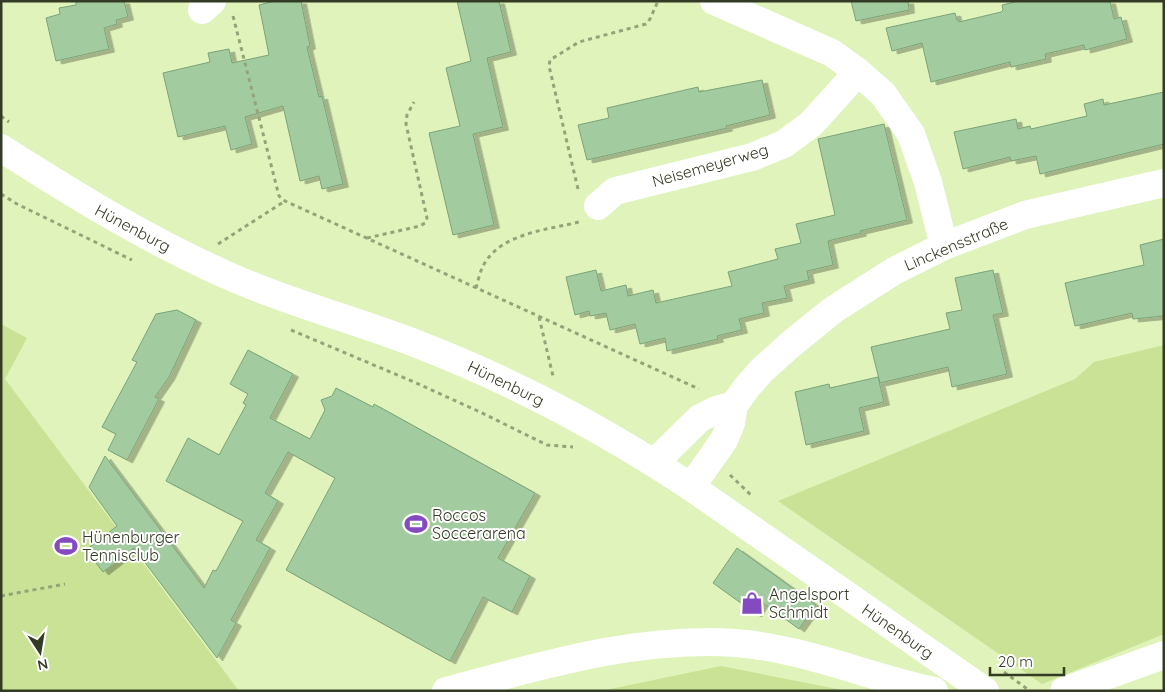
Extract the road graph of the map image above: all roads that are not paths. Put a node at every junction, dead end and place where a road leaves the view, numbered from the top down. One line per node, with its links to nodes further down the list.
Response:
1 (714, 1): 2 (street)
2 (858, 72): 5 (street, Neisemeyerweg); 6 (street)
3 (1, 148): 8 (street, Hünenburg)
4 (1164, 183): 6 (street, Linckensstraße)
5 (598, 206)
6 (944, 246): 7 (street, Linckensstraße)
7 (734, 404): 8 (street); 9 (street, Linckensstraße)
8 (654, 463): 9 (street, Hünenburg)
9 (691, 487): 11 (street, Hünenburg)
10 (1164, 655): 14 (street)
11 (973, 689)
12 (446, 691): 13 (street)
13 (934, 691)
14 (1064, 691)

